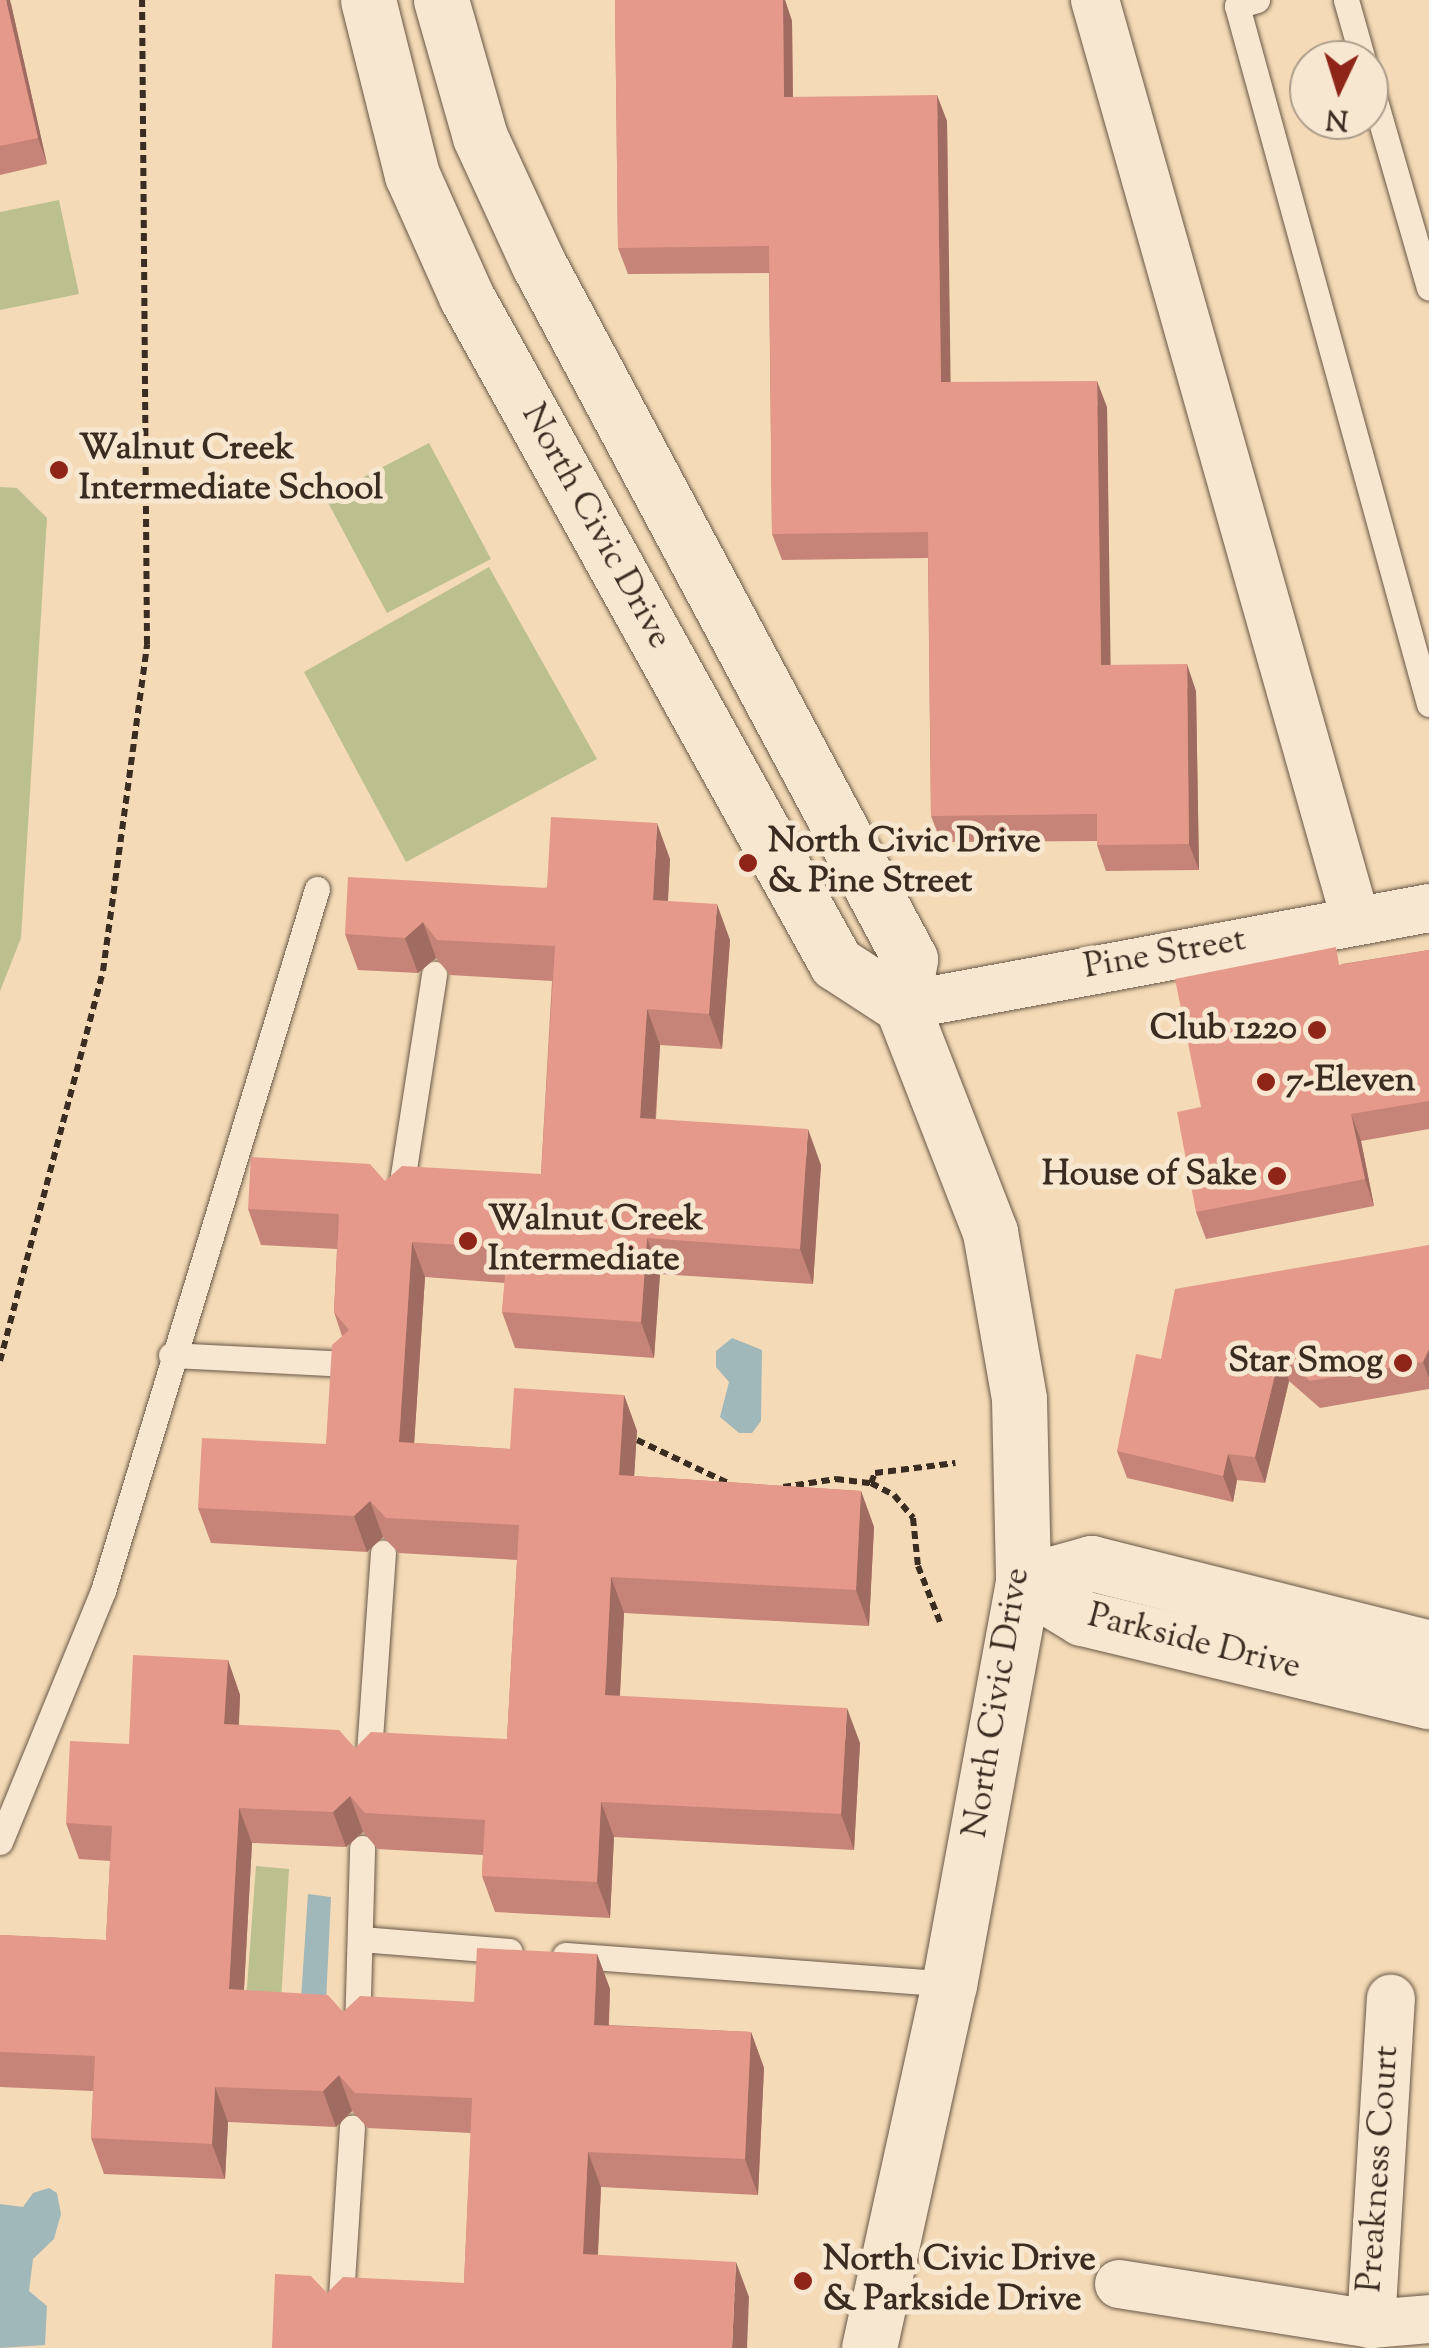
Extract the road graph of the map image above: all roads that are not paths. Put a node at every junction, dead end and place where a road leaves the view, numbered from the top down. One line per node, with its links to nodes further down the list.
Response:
1 (368, 0): 14 (main road, North Civic Drive)
2 (441, 0): 14 (main road, North Civic Drive)
3 (1095, 0): 12 (street)
4 (1257, 0): 9 (lane)
5 (1346, 0): 6 (lane)
6 (1358, 40)
7 (1386, 140): 8 (lane)
8 (1429, 288)
9 (1429, 704)
10 (317, 889): 16 (lane)
11 (1429, 908): 12 (street, Pine Street)
12 (1356, 921): 14 (street, Pine Street)
13 (434, 974): 15 (lane)
14 (902, 1006): 19 (main road, North Civic Drive)
15 (399, 1201)
16 (171, 1355): 17 (lane); 23 (lane)
17 (346, 1364)
18 (383, 1552): 22 (lane)
19 (1022, 1582): 20 (main road, Parkside Drive); 21 (main road, Parkside Drive); 26 (main road, North Civic Drive)
20 (1429, 1648)
21 (1429, 1701)
22 (368, 1767)
23 (0, 1842)
24 (362, 1848): 25 (lane)
25 (362, 1939): 26 (lane); 28 (lane)
26 (949, 1984): 34 (main road, North Civic Drive)
27 (1391, 2000): 33 (street, Preakness Court)
28 (357, 2031)
29 (352, 2128): 31 (lane)
30 (1119, 2284): 33 (street, Preakness Court)
31 (340, 2312)
32 (1429, 2320): 33 (street)
33 (1370, 2324)
34 (869, 2348)

